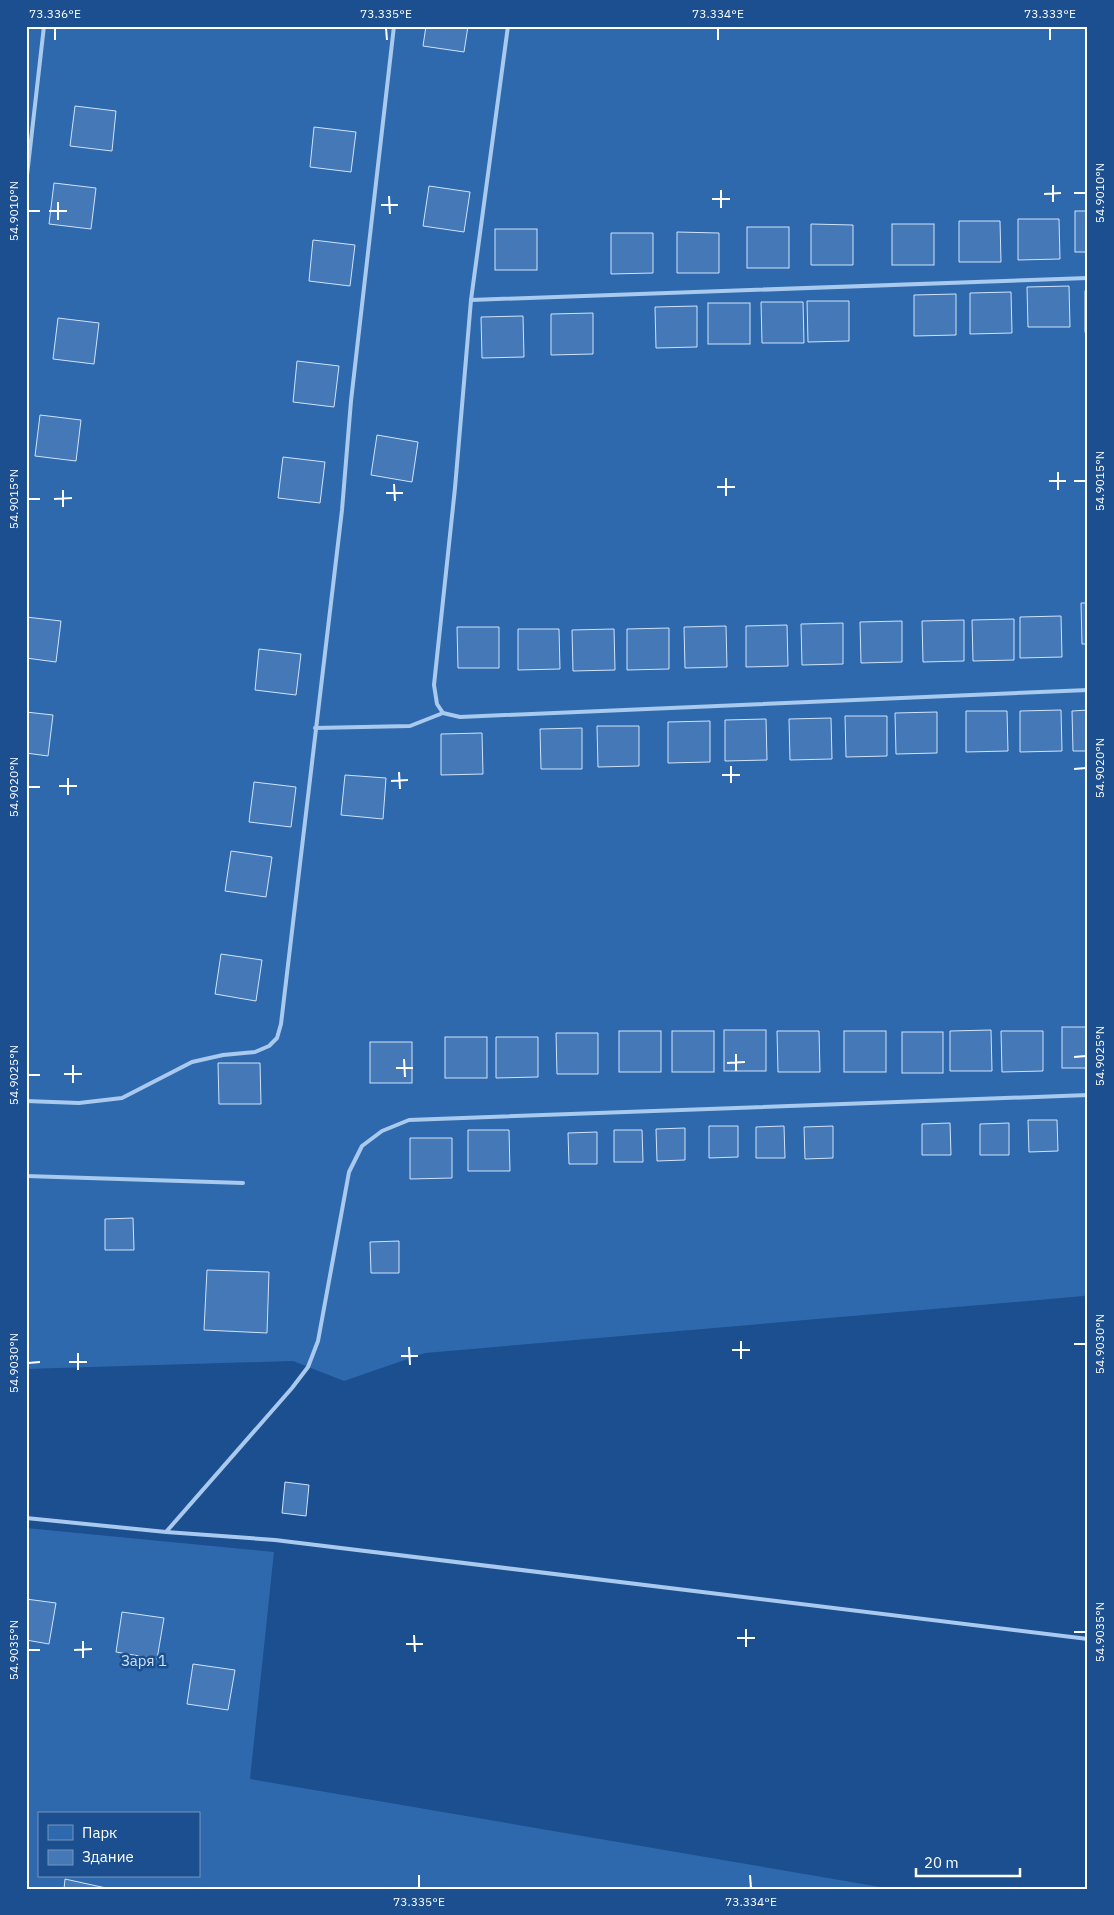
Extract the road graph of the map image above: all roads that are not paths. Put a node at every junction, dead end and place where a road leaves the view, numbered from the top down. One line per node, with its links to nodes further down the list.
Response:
1 (44, 26): 4 (lane)
2 (394, 26): 9 (lane)
3 (508, 26): 6 (lane)
4 (26, 184)
5 (1088, 278): 6 (lane)
6 (471, 300): 8 (lane)
7 (1088, 690): 8 (lane)
8 (443, 713): 9 (lane)
9 (315, 728): 11 (lane)
10 (1088, 1095): 15 (lane)
11 (26, 1101)
12 (26, 1176): 13 (lane)
13 (243, 1183)
14 (26, 1518): 15 (lane)
15 (166, 1532): 16 (lane)
16 (1088, 1639)

